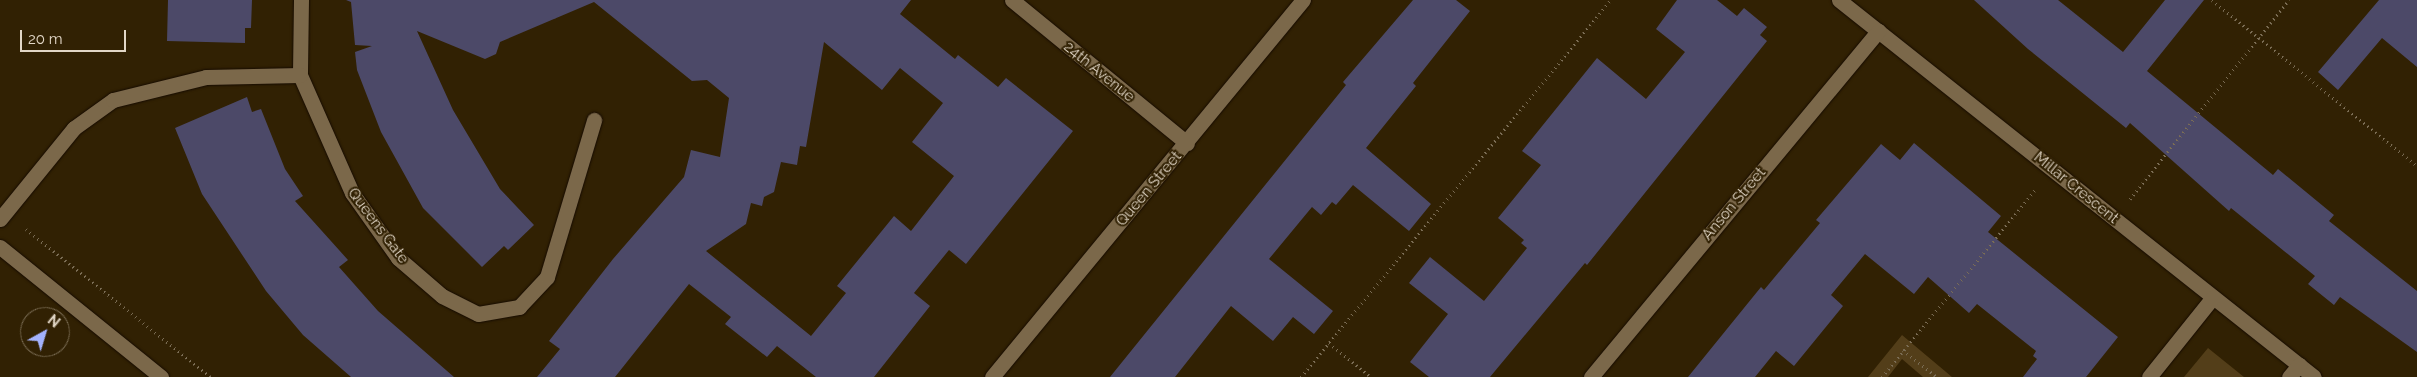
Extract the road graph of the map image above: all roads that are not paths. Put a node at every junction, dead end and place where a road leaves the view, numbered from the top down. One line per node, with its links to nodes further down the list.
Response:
1 (300, 0): 6 (street, Queens Gate)
2 (1012, 0): 8 (street, 24th Avenue)
3 (1303, 0): 8 (street, Queen Street)
4 (1839, 0): 5 (street, Millar Crescent)
5 (1878, 31): 11 (street, Millar Crescent); 15 (street, Anson Street)
6 (300, 75): 7 (street, Queens Gate); 9 (street)
7 (594, 120)
8 (1187, 143): 13 (street, Queen Street)
9 (3, 216)
10 (0, 247): 14 (street)
11 (2213, 297): 12 (street, Millar Crescent); 16 (street)
12 (2299, 365): 17 (street); 18 (street, Millar Crescent)
13 (994, 376)
14 (161, 377)
15 (1590, 377)
16 (2149, 377)
17 (2289, 377)
18 (2314, 377)

